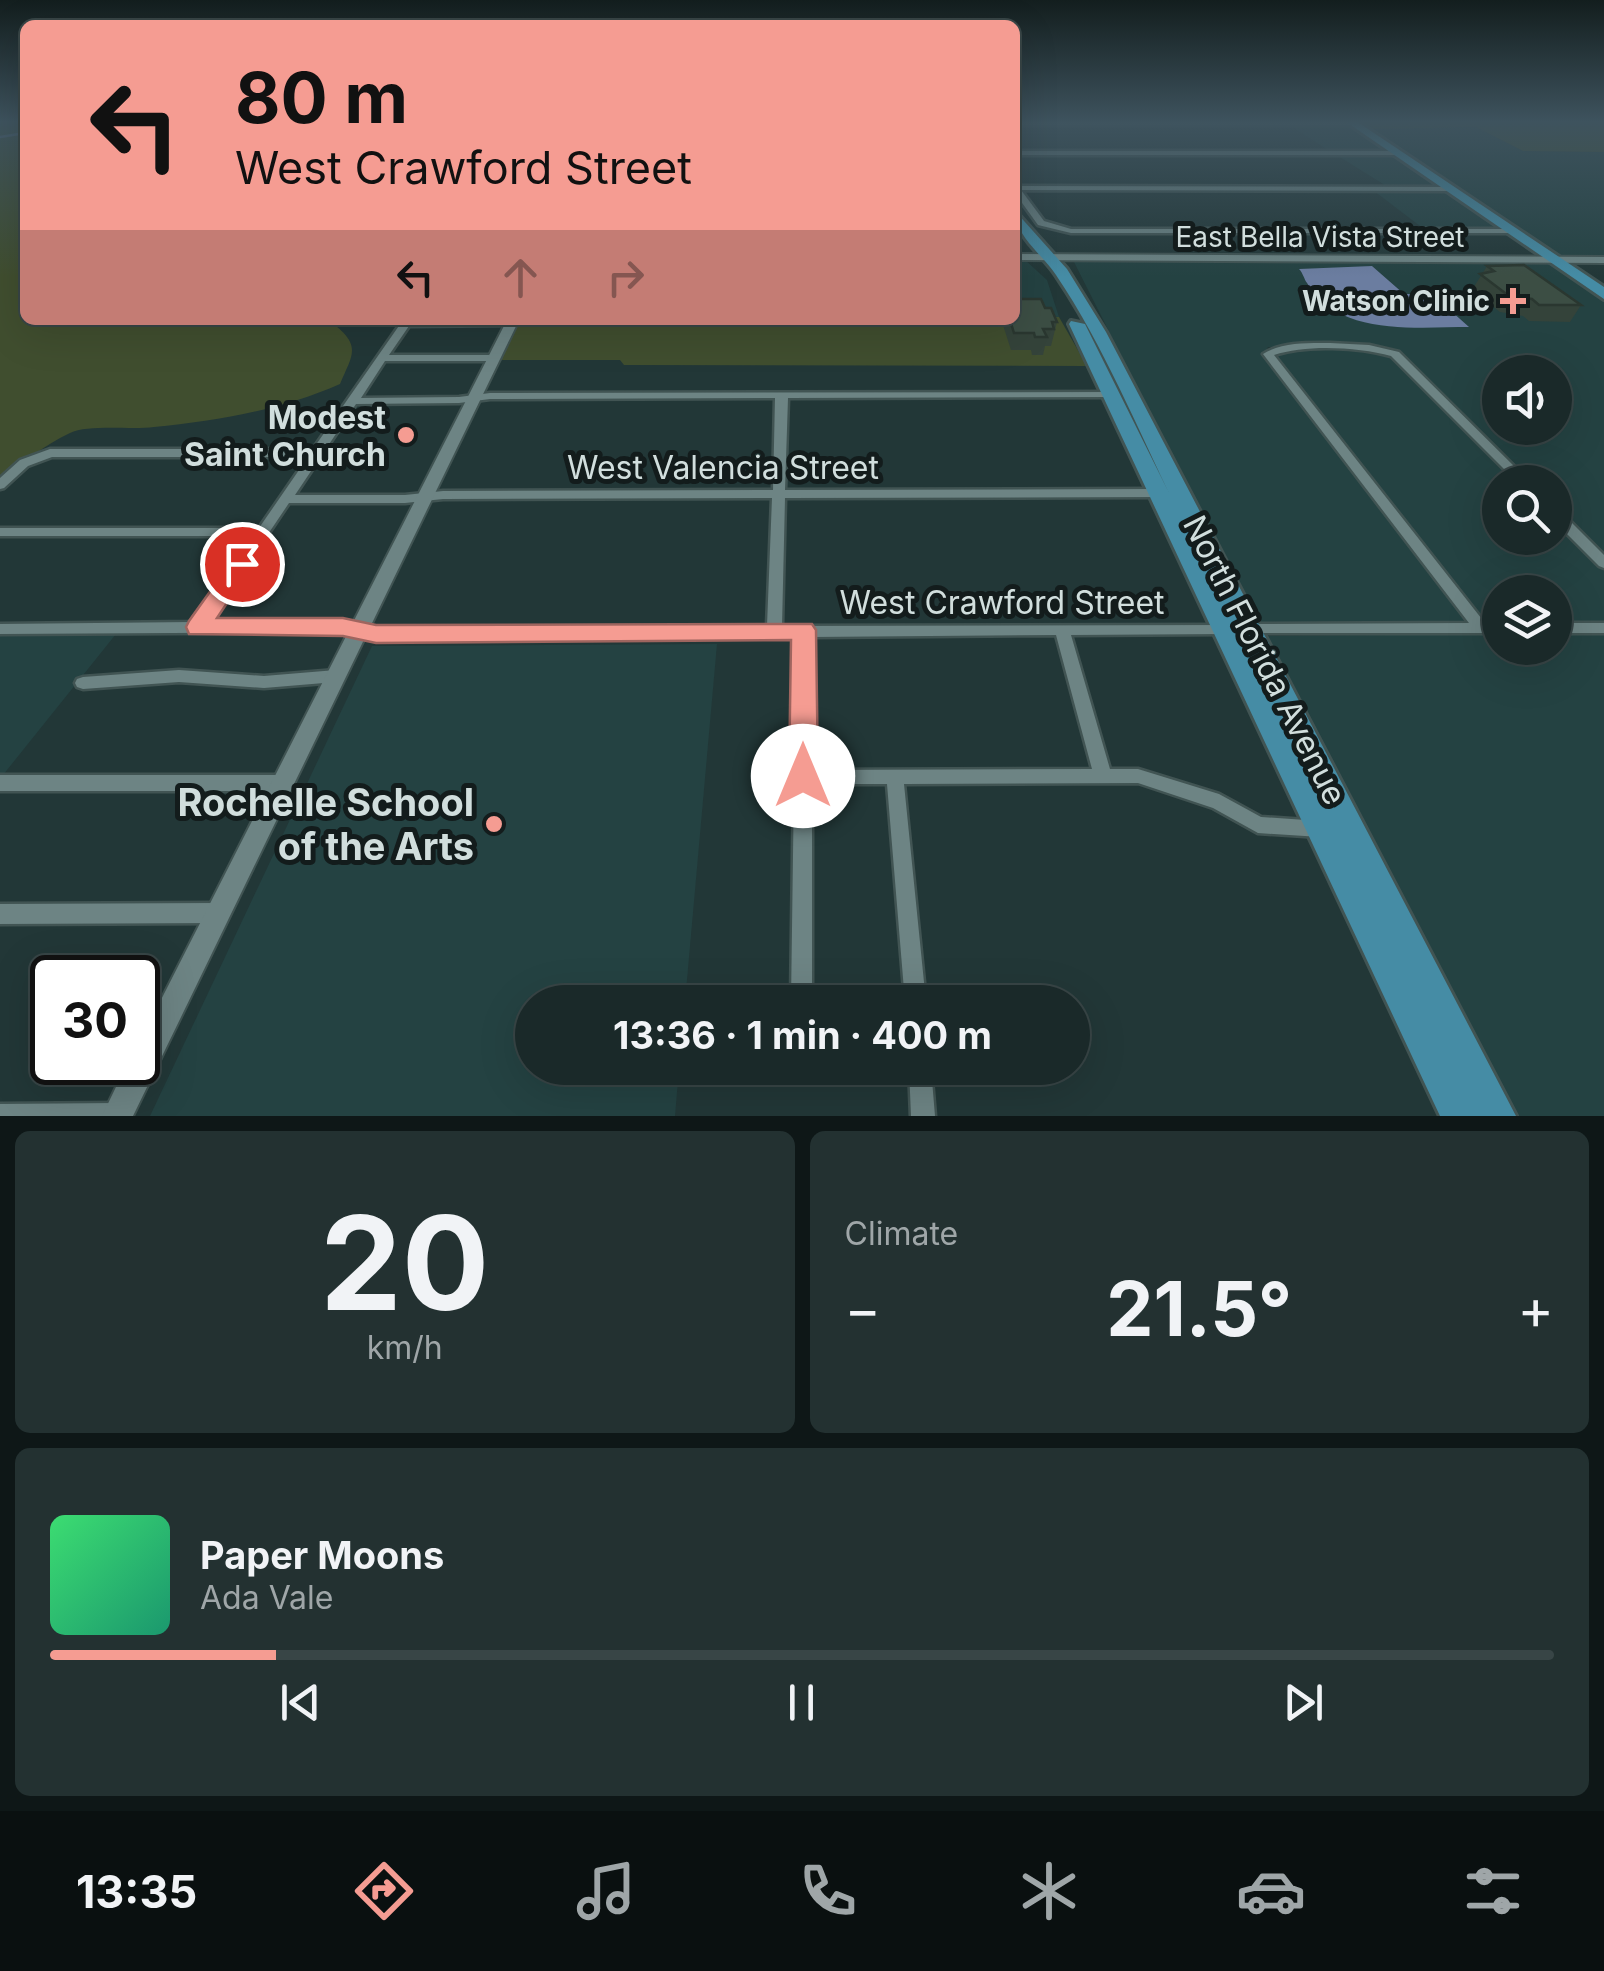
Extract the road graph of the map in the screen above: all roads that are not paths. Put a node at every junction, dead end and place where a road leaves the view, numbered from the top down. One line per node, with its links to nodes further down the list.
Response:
1 (1427, 173): 3 (main road)
2 (1020, 188): 3 (street)
3 (1450, 189): 6 (main road)
4 (1020, 194): 6 (street)
5 (1020, 226): 8 (main road, North Florida Avenue)
6 (1512, 231): 9 (main road)
7 (1020, 237): 8 (main road, North Florida Avenue)
8 (1035, 258): 9 (street, East Bella Vista Street); 16 (main road, North Florida Avenue); 21 (main road, North Florida Avenue)
9 (1554, 260): 10 (street, East Bella Vista Street); 11 (main road)
10 (1604, 260)
11 (1604, 294)
12 (406, 325): 14 (street)
13 (511, 325): 15 (street)
14 (382, 358): 15 (street); 19 (street)
15 (494, 358): 18 (street)
16 (1110, 394): 17 (street); 21 (main road); 27 (main road, North Florida Avenue)
17 (776, 395): 18 (street); 24 (street)
18 (474, 398): 19 (street); 25 (street)
19 (353, 400): 20 (street)
20 (318, 452): 23 (street); 26 (street)
21 (1164, 461): 37 (main road, North Florida Avenue)
22 (1507, 465): 33 (street)
23 (0, 485)
24 (779, 494): 25 (street, West Valencia Street); 27 (street, West Valencia Street); 41 (street)
25 (425, 496): 26 (street, West Valencia Street); 38 (street)
26 (288, 498): 30 (street)
27 (1162, 500): 37 (main road, North Florida Avenue)
28 (1572, 531): 31 (street)
29 (0, 532): 30 (street)
30 (264, 532): 32 (street)
31 (1604, 563)
32 (198, 627): 36 (street, West Crawford Street); 38 (street, West Crawford Street)
33 (1481, 628): 37 (street, West Crawford Street)
34 (1572, 628): 35 (street)
35 (1604, 628)
36 (0, 629)
37 (1236, 629): 40 (street, West Crawford Street); 49 (main road, North Florida Avenue); 59 (main road, North Florida Avenue)
38 (358, 630): 41 (street, West Crawford Street); 42 (street)
39 (804, 630): 40 (street, West Crawford Street); 41 (street, West Crawford Street); 44 (street)
40 (1062, 630): 45 (street)
41 (774, 631)
42 (336, 676): 43 (street); 47 (street)
43 (83, 683)
44 (803, 776): 46 (street); 52 (street)
45 (1103, 776): 46 (street); 49 (street)
46 (895, 777): 53 (street)
47 (283, 782): 48 (street); 50 (street)
48 (0, 783)
49 (1320, 830): 58 (main road, North Florida Avenue)
50 (218, 913): 51 (street); 56 (street)
51 (0, 914)
52 (802, 985)
53 (913, 985)
54 (921, 1085): 57 (street)
55 (0, 1116): 56 (street)
56 (117, 1116)
57 (923, 1116)
58 (1460, 1116)
59 (1497, 1116)

